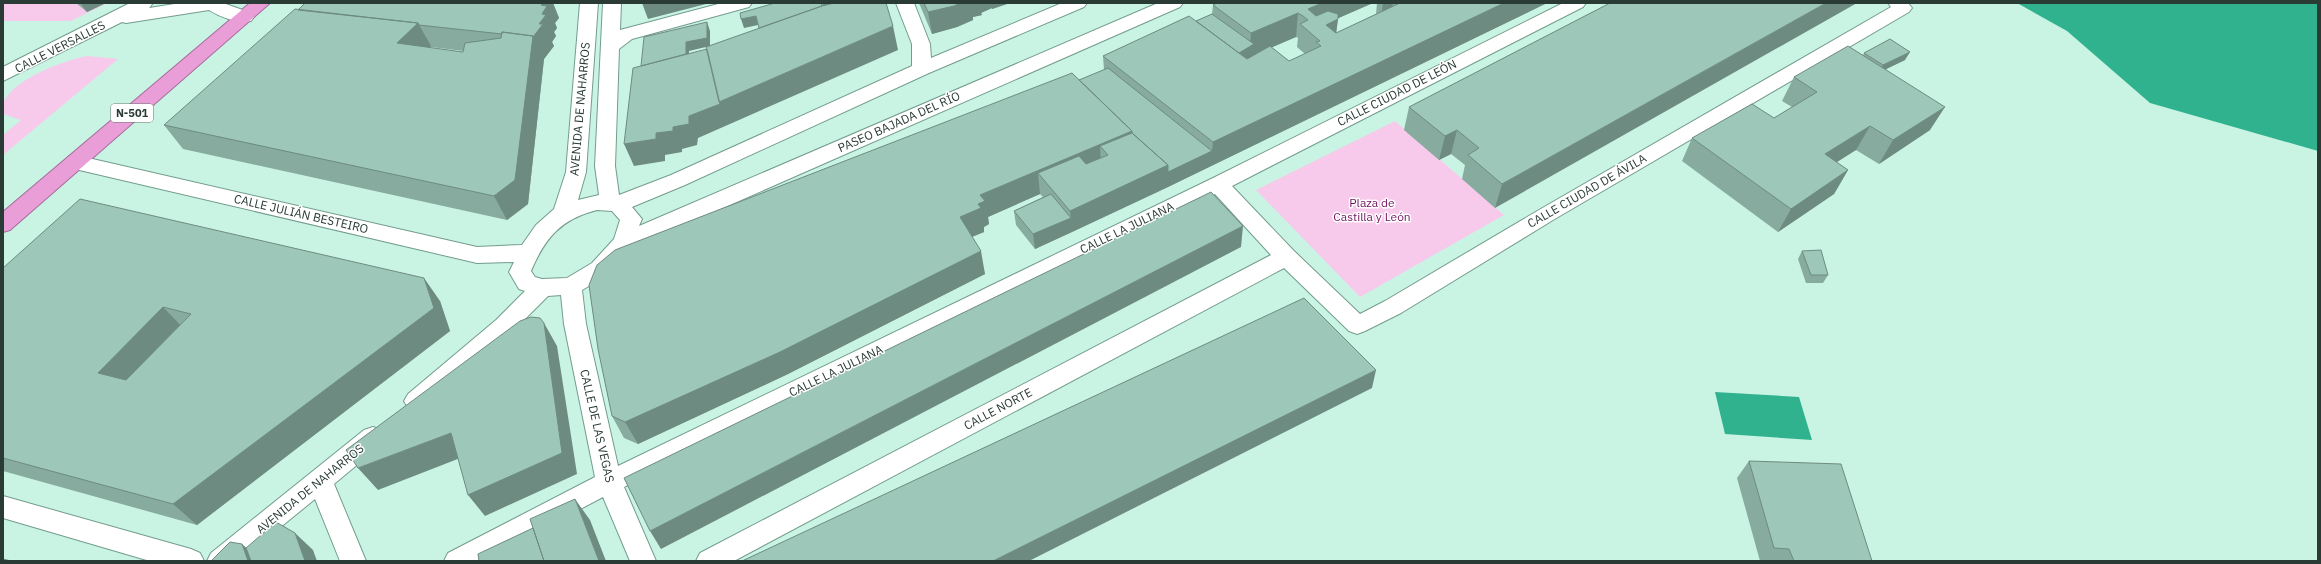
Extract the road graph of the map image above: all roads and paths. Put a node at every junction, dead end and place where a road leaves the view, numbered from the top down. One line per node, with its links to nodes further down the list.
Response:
1 (144, 3): 13 (street, CALLE VERSALLES)
2 (261, 3): 12 (highway, N-501)
3 (589, 3): 20 (street, AVENIDA DE NAHARROS)
4 (612, 3): 14 (street, AVENIDA DE NAHARROS)
5 (743, 3): 14 (street)
6 (905, 3): 15 (street)
7 (1078, 3): 15 (street)
8 (1174, 3): 22 (street, PASEO BAJADA DEL RÍO)
9 (1577, 3): 18 (street, CALLE CIUDAD DE LEÓN)
10 (210, 4): 12 (street); 13 (street, CALLE VERSALLES)
11 (1900, 6): 24 (street, CALLE CIUDAD DE ÁVILA)
12 (245, 17): 17 (highway, N-501)
13 (117, 18): 16 (street, CALLE VERSALLES)
14 (610, 47): 19 (street, AVENIDA DE NAHARROS)
15 (922, 69): 19 (street)
16 (3, 76)
17 (75, 162): 21 (highway, N-501); 23 (street, CALLE JULIÁN BESTEIRO)
18 (1218, 184): 24 (street); 28 (street, CALLE LA JULIANA)
19 (614, 203): 20 (street); 22 (street)
20 (563, 213): 23 (street)
21 (3, 224)
22 (624, 242): 25 (street)
23 (527, 253): 26 (street)
24 (1286, 257): 35 (street, CALLE NORTE)
25 (571, 286): 26 (street); 28 (street, CALLE DE LAS VEGAS)
26 (542, 288): 27 (street, AVENIDA DE NAHARROS)
27 (320, 481): 31 (street, AVENIDA DE NAHARROS); 32 (street)
28 (608, 482): 33 (street, CALLE LA JULIANA); 34 (street, CALLE DE LAS VEGAS)
29 (3, 507): 30 (street)
30 (191, 561)
31 (220, 561)
32 (353, 561)
33 (457, 561)
34 (643, 561)
35 (709, 561)

